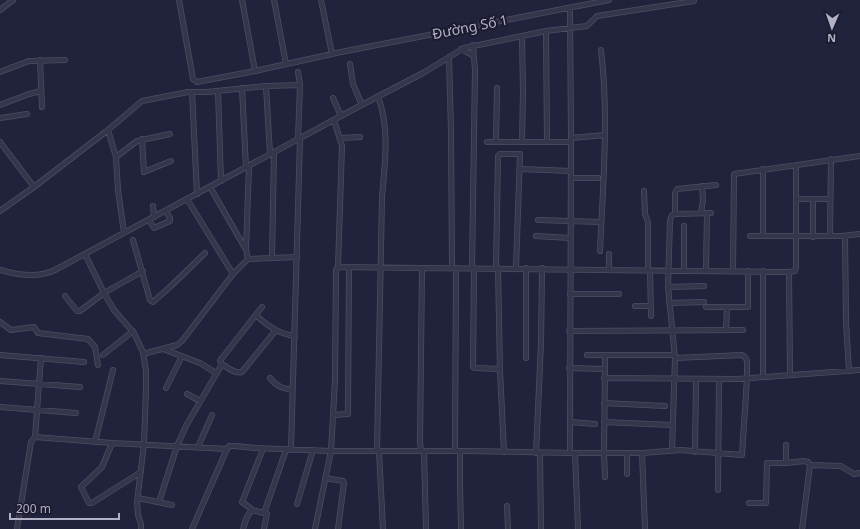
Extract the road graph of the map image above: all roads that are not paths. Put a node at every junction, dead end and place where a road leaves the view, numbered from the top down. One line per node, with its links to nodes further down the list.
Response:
1 (13, 0): 9 (street)
2 (179, 0): 24 (street, Đường Số 1)
3 (242, 0): 24 (street)
4 (274, 0): 21 (street)
5 (321, 0): 16 (street)
6 (605, 0): 8 (street, Đường Số 1)
7 (694, 1): 10 (street)
8 (570, 8): 10 (street); 16 (street, Đường Số 1)
9 (0, 10)
10 (571, 27): 11 (street); 49 (street)
11 (546, 31): 12 (street); 54 (street)
12 (522, 36): 13 (street); 53 (street)
13 (473, 45): 14 (street); 17 (street)
14 (461, 49): 17 (street); 18 (street)
15 (601, 50): 44 (street)
16 (332, 54): 21 (street, Đường Số 1)
17 (474, 56): 113 (street)
18 (449, 58): 33 (street); 112 (street)
19 (40, 60): 20 (street); 23 (street); 30 (street)
20 (65, 60)
21 (286, 64): 24 (street, Đường Số 1)
22 (350, 64): 36 (street)
23 (0, 72)
24 (255, 72)
25 (298, 72): 27 (street)
26 (266, 86): 27 (street); 28 (street); 55 (street)
27 (300, 86): 48 (street)
28 (242, 88): 31 (street); 61 (street)
29 (497, 88): 52 (street)
30 (41, 90): 35 (street); 37 (street)
31 (218, 91): 32 (street); 67 (street)
32 (192, 92): 42 (street); 73 (street)
33 (378, 96): 36 (street); 110 (street)
34 (333, 98): 39 (street)
35 (0, 105)
36 (362, 105): 39 (street)
37 (42, 108)
38 (28, 114): 40 (street)
39 (341, 116): 41 (street)
40 (0, 118)
41 (334, 120): 46 (street); 48 (street)
42 (108, 130): 57 (street); 70 (street)
43 (170, 134): 47 (street)
44 (605, 135): 49 (street); 86 (street)
45 (360, 137): 46 (street)
46 (340, 138): 108 (street)
47 (142, 139): 57 (street); 59 (street)
48 (299, 139): 55 (street); 106 (street)
49 (571, 140): 54 (street); 64 (street)
50 (0, 142): 70 (street)
51 (487, 142): 52 (street)
52 (496, 142): 53 (street)
53 (522, 142): 54 (street)
54 (546, 142)
55 (272, 153): 61 (street); 105 (street)
56 (860, 156): 58 (street)
57 (116, 157): 89 (street)
58 (831, 159): 60 (street); 76 (street)
59 (171, 161)
60 (796, 164): 63 (street); 74 (street)
61 (247, 167): 67 (street); 100 (street)
62 (520, 169): 64 (street); 114 (street); 115 (street)
63 (763, 169): 93 (street); 126 (street)
64 (571, 170): 65 (street)
65 (571, 178): 66 (street); 85 (street)
66 (598, 178)
67 (221, 181): 71 (street)
68 (716, 185): 69 (street)
69 (702, 186): 81 (street); 82 (street)
70 (34, 187): 79 (street)
71 (210, 187): 73 (street); 100 (street)
72 (644, 191): 121 (street)
73 (197, 194): 77 (street)
74 (796, 199): 75 (street); 94 (street)
75 (813, 199): 76 (street); 95 (street)
76 (830, 199): 96 (street)
77 (187, 200): 80 (street); 130 (street)
78 (153, 206): 83 (street)
79 (0, 211)
80 (166, 211): 83 (street); 87 (street)
81 (701, 213): 82 (street); 124 (street)
82 (675, 214): 122 (street)
83 (154, 217): 87 (street); 87 (street); 89 (street)
84 (538, 220): 85 (street)
85 (570, 221): 86 (street); 98 (street)
86 (601, 222): 101 (street)
87 (163, 224)
88 (684, 226): 123 (street)
89 (124, 233): 103 (street)
90 (860, 234): 97 (street)
91 (536, 236): 98 (street)
92 (750, 236): 93 (street)
93 (763, 236): 94 (street)
94 (796, 236): 95 (street); 129 (street)
95 (813, 236): 96 (street)
96 (830, 236): 97 (street)
97 (845, 236): 170 (street)
98 (570, 238): 118 (street)
99 (133, 240): 125 (street)
100 (246, 249): 107 (street)
101 (600, 251)
102 (205, 253): 125 (street)
103 (86, 254): 120 (street); 133 (street)
104 (609, 254): 119 (street)
105 (272, 257): 106 (street); 107 (street)
106 (297, 257): 151 (street)
107 (248, 259): 130 (street)
108 (338, 267): 109 (street); 193 (street)
109 (349, 267): 110 (street); 193 (street)
110 (381, 267): 111 (street); 211 (street)
111 (422, 268): 112 (street); 212 (street)
112 (454, 268): 113 (street); 213 (street)
113 (473, 268): 114 (street); 166 (street)
114 (497, 268): 115 (street); 166 (street)
115 (516, 268): 116 (street)
116 (526, 268): 117 (street); 161 (street)
117 (542, 268): 118 (street); 216 (street)
118 (570, 269): 119 (street); 134 (street)
119 (609, 269): 121 (street)
120 (0, 270)
121 (649, 270): 122 (street); 139 (street)
122 (669, 270): 123 (street); 132 (street)
123 (684, 270): 124 (street)
124 (706, 270): 126 (street)
125 (143, 271): 133 (street)
126 (733, 271): 127 (street)
127 (748, 271): 128 (street); 141 (street)
128 (763, 272): 129 (street); 173 (street)
129 (789, 272): 172 (street)
130 (233, 274): 152 (street)
131 (704, 286): 132 (street)
132 (668, 287): 137 (street)
133 (104, 293): 136 (street); 149 (street)
134 (570, 294): 135 (street); 150 (street)
135 (619, 294)
136 (66, 296)
137 (669, 303): 141 (street); 146 (street)
138 (635, 306): 139 (street)
139 (651, 306): 143 (street)
140 (262, 307): 142 (street)
141 (726, 307): 147 (street)
142 (256, 315): 145 (street); 163 (street)
143 (651, 316)
144 (0, 322): 164 (street)
145 (276, 330): 151 (street); 163 (street)
146 (673, 330): 147 (street); 150 (street); 159 (street)
147 (726, 330): 148 (street)
148 (743, 330)
149 (133, 331): 153 (street); 155 (street)
150 (570, 331): 165 (street)
151 (295, 336): 184 (street)
152 (163, 349): 153 (street); 157 (street)
153 (143, 354): 201 (street)
154 (0, 355): 160 (street)
155 (103, 355)
156 (587, 355): 158 (street)
157 (182, 356): 171 (street); 183 (street)
158 (605, 356): 159 (street); 167 (street)
159 (674, 356): 176 (street); 177 (street)
160 (41, 358): 162 (street); 181 (street)
161 (526, 358)
162 (84, 362)
163 (222, 364): 171 (street)
164 (98, 365)
165 (569, 368): 167 (street); 194 (street)
166 (500, 369): 214 (street)
167 (605, 369): 175 (street)
168 (113, 370): 199 (street)
169 (860, 370): 170 (street)
170 (849, 371): 172 (street)
171 (216, 373): 186 (street)
172 (790, 374): 173 (street)
173 (763, 377): 176 (street)
174 (270, 378): 184 (street)
175 (604, 378): 177 (street); 187 (street)
176 (747, 378): 179 (street); 221 (street)
177 (674, 379): 178 (street); 197 (street)
178 (696, 380): 179 (street); 215 (street)
179 (719, 380): 221 (street)
180 (0, 381): 181 (street)
181 (39, 384): 182 (street); 190 (street)
182 (80, 388)
183 (166, 388)
184 (292, 390): 207 (street)
185 (186, 394): 186 (street)
186 (200, 401): 203 (street)
187 (604, 402): 188 (street); 195 (street)
188 (665, 406)
189 (0, 407): 190 (street)
190 (37, 410): 191 (street); 198 (street)
191 (76, 413)
192 (212, 415): 204 (street)
193 (333, 415): 210 (street)
194 (571, 422): 196 (street); 217 (street)
195 (604, 422): 197 (street); 218 (street)
196 (595, 424)
197 (672, 425): 209 (street)
198 (35, 437): 199 (street); 238 (street)
199 (95, 442): 200 (street)
200 (112, 443): 201 (street); 224 (street)
201 (144, 444): 203 (street); 224 (street)
202 (786, 445): 222 (street)
203 (177, 446): 204 (street); 231 (street)
204 (198, 447): 205 (street)
205 (227, 448): 206 (street); 240 (street)
206 (263, 448): 207 (street); 236 (street)
207 (288, 450): 208 (street); 237 (street)
208 (313, 450): 210 (street); 233 (street)
209 (672, 450): 215 (street); 220 (street)
210 (331, 451): 211 (street); 228 (street)
211 (378, 451): 212 (street); 245 (street)
212 (422, 451): 213 (street); 246 (street)
213 (458, 451): 214 (street); 247 (street)
214 (504, 452): 216 (street)
215 (695, 452): 221 (street)
216 (538, 453): 217 (street); 249 (street)
217 (572, 453): 218 (street); 250 (street)
218 (604, 453): 219 (street); 227 (street)
219 (627, 453): 220 (street); 226 (street)
220 (642, 453): 251 (street)
221 (718, 454): 229 (street)
222 (786, 463): 223 (street); 232 (street)
223 (810, 465): 225 (street); 252 (street)
224 (141, 472): 230 (street)
225 (860, 473)
226 (627, 474)
227 (605, 477)
228 (325, 478): 243 (street); 244 (street)
229 (718, 490)
230 (138, 498): 231 (street); 239 (street)
231 (159, 502): 234 (street)
232 (749, 503)
233 (297, 504)
234 (172, 505)
235 (507, 506): 248 (street)
236 (253, 510): 237 (street); 241 (street)
237 (264, 513): 242 (street)
238 (17, 529)
239 (141, 529)
240 (192, 529)
241 (243, 529)
242 (264, 529)
243 (315, 529)
244 (338, 529)
245 (383, 529)
246 (426, 529)
247 (462, 529)
248 (508, 529)
249 (541, 529)
250 (578, 529)
251 (645, 529)
252 (802, 529)

